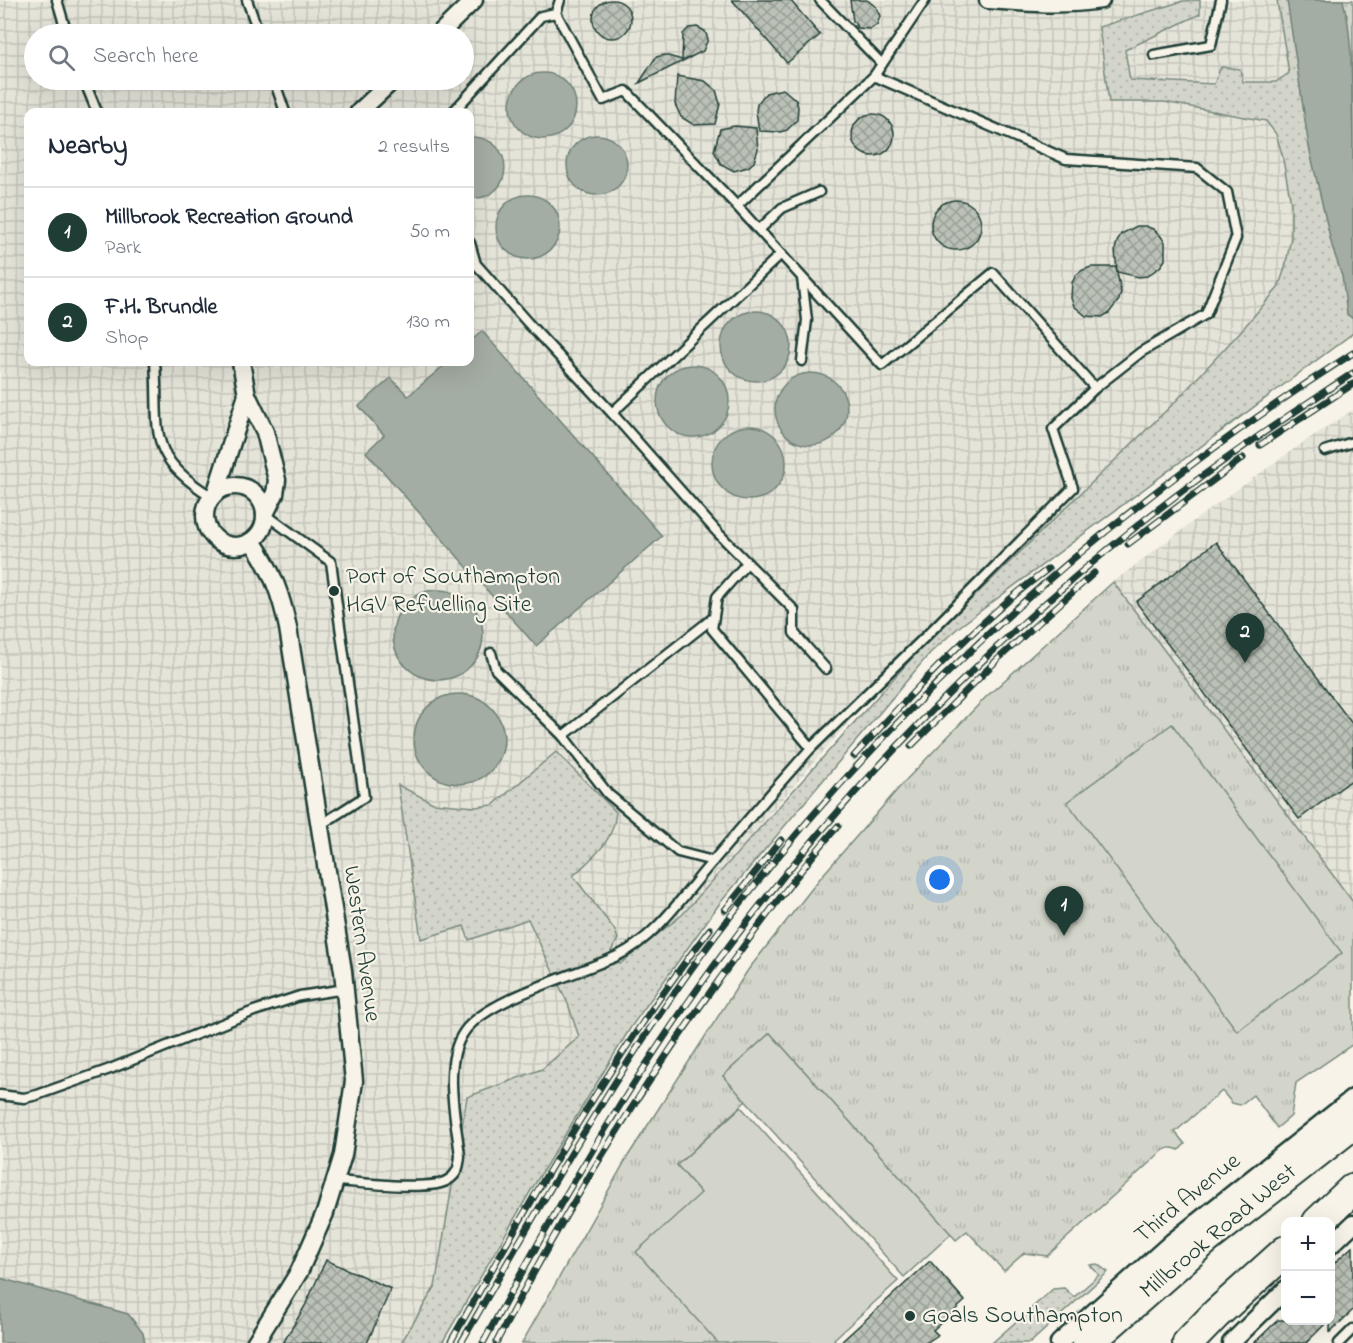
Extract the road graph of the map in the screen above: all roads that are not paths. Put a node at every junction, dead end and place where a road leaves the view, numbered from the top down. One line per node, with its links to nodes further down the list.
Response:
1 (57, 0): 11 (lane)
2 (247, 0): 12 (lane)
3 (474, 0): 13 (street)
4 (560, 0): 10 (lane)
5 (820, 0): 15 (lane)
6 (925, 0): 15 (lane)
7 (988, 0): 8 (street)
8 (1101, 0)
9 (1221, 0): 14 (lane)
10 (556, 13): 17 (lane); 27 (lane)
11 (64, 24)
12 (255, 24)
13 (449, 24)
14 (1154, 55)
15 (882, 64): 16 (lane)
16 (874, 76): 27 (lane); 35 (lane)
17 (474, 89)
18 (88, 90): 22 (lane)
19 (277, 90): 23 (lane)
20 (382, 90): 24 (street)
21 (473, 90): 25 (lane)
22 (95, 108)
23 (284, 108)
24 (363, 108)
25 (457, 108)
26 (819, 192): 28 (lane)
27 (737, 206): 28 (lane)
28 (759, 230): 29 (lane)
29 (781, 254): 31 (lane); 37 (lane)
30 (474, 257): 37 (lane)
31 (802, 277): 32 (lane); 35 (lane)
32 (802, 361)
33 (155, 366): 40 (lane)
34 (242, 366): 36 (street)
35 (1095, 388): 48 (lane)
36 (247, 395): 40 (street); 41 (street)
37 (612, 413): 43 (lane)
38 (1353, 442): 39 (lane)
39 (1324, 451)
40 (214, 494): 41 (street); 42 (street)
41 (265, 514): 42 (street); 49 (lane)
42 (252, 541): 49 (street, Western Avenue)
43 (747, 563): 44 (lane); 46 (lane)
44 (714, 618): 47 (lane); 48 (lane)
45 (490, 653): 47 (lane)
46 (826, 669)
47 (562, 736): 50 (lane)
48 (811, 748): 50 (lane)
49 (319, 826): 51 (street, Western Avenue)
50 (713, 861): 55 (lane)
51 (345, 989): 52 (lane); 55 (street, Western Avenue)
52 (0, 1095)
53 (1353, 1098): 64 (street, Third Avenue)
54 (1353, 1124): 65 (highway, Millbrook Road West)
55 (335, 1181): 63 (street, Western Avenue)
56 (1353, 1189): 57 (highway)
57 (1322, 1217)
58 (1353, 1224): 59 (street)
59 (1335, 1241)
60 (1281, 1256): 66 (highway)
61 (1281, 1294): 67 (street)
62 (1353, 1329): 68 (lane)
63 (255, 1343)
64 (1059, 1343)
65 (1088, 1343)
66 (1188, 1343)
67 (1231, 1343)
68 (1339, 1343)

